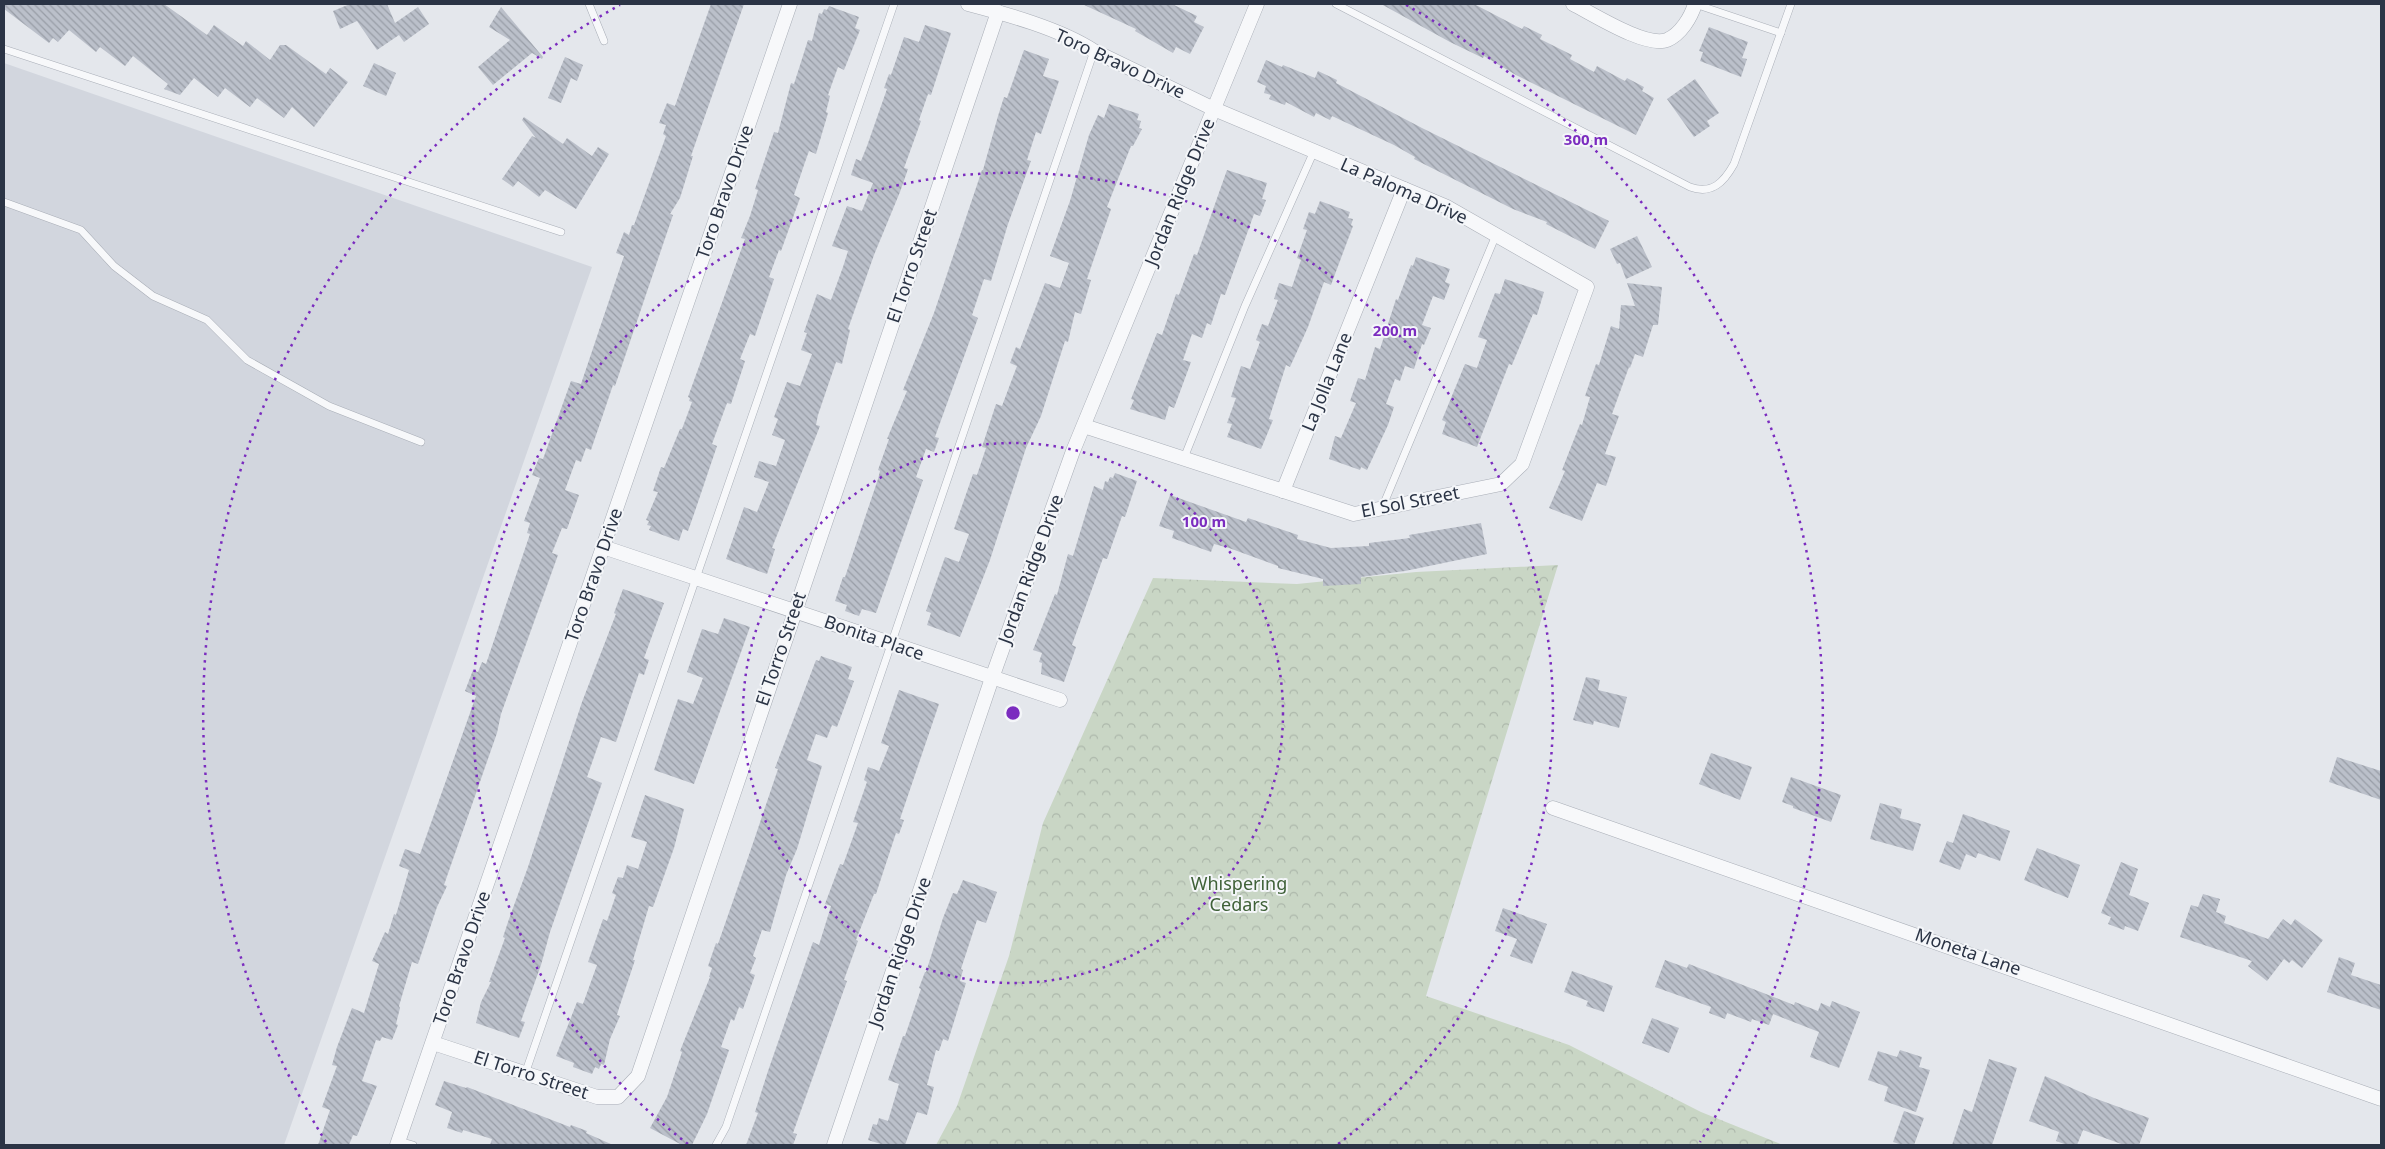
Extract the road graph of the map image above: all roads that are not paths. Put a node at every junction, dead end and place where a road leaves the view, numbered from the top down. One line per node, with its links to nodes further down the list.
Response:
1 (589, 4): 12 (lane)
2 (790, 4): 27 (street, Toro Bravo Drive)
3 (894, 4): 28 (lane)
4 (968, 4): 10 (street, Toro Bravo Drive)
5 (1258, 4): 15 (street, Jordan Ridge Drive)
6 (1336, 4): 11 (lane)
7 (1574, 4): 8 (street)
8 (1695, 4): 11 (lane)
9 (1791, 4): 11 (lane)
10 (998, 12): 14 (street, Toro Bravo Drive); 29 (street, El Torro Street)
11 (1781, 33)
12 (604, 41)
13 (4, 49): 19 (lane)
14 (1094, 51): 15 (street, Toro Bravo Drive); 30 (lane)
15 (1214, 109): 16 (street, La Paloma Drive); 22 (street, Jordan Ridge Drive)
16 (1314, 151): 17 (street, La Paloma Drive); 24 (lane)
17 (1404, 189): 20 (street, La Paloma Drive); 25 (street, La Jolla Lane)
18 (4, 202): 23 (lane)
19 (561, 232)
20 (1496, 235): 21 (street, La Paloma Drive); 26 (lane)
21 (1587, 287): 26 (street, El Sol Street)
22 (1084, 426): 24 (street, El Sol Street); 31 (street, Jordan Ridge Drive)
23 (421, 442)
24 (1184, 458): 25 (street, El Sol Street)
25 (1284, 491): 26 (street, El Sol Street)
26 (1382, 508)
27 (603, 547): 28 (street, Bonita Place); 34 (street, Toro Bravo Drive)
28 (697, 578): 29 (street, Bonita Place); 35 (lane)
29 (794, 610): 30 (street, Bonita Place); 35 (street, El Torro Street)
30 (892, 644): 31 (street, Bonita Place); 39 (lane)
31 (992, 678): 32 (street, Bonita Place); 40 (street, Jordan Ridge Drive)
32 (1060, 700)
33 (1553, 808): 36 (street, Moneta Lane)
34 (433, 1043): 35 (street, El Torro Street); 37 (street, Toro Bravo Drive)
35 (525, 1074)
36 (2381, 1098)
37 (398, 1143): 38 (lane)
38 (413, 1145)
39 (716, 1145)
40 (834, 1145)

